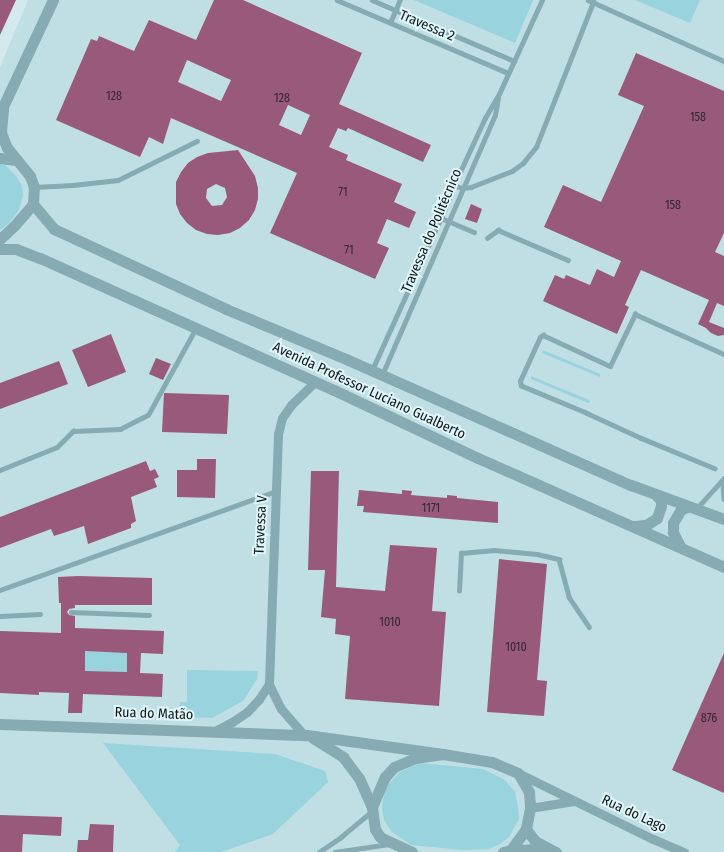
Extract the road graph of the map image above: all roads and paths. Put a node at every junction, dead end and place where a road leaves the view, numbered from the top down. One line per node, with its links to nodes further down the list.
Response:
1 (53, 0): 13 (street)
2 (337, 0): 8 (lane, Travessa 2)
3 (372, 0): 7 (lane, Travessa 2)
4 (401, 0): 7 (lane)
5 (542, 0): 9 (lane, Travessa do Politécnico)
6 (591, 1): 10 (lane); 19 (lane)
7 (396, 10): 8 (lane); 9 (lane, Travessa 2)
8 (390, 23): 11 (lane, Travessa 2)
9 (514, 61): 11 (lane, Travessa do Politécnico)
10 (724, 61)
11 (508, 73): 12 (lane, Travessa do Politécnico)
12 (499, 94): 17 (lane, Travessa do Politécnico); 19 (lane, Travessa do Politécnico)
13 (2, 111): 16 (street)
14 (197, 142): 18 (lane)
15 (0, 158): 16 (street)
16 (16, 160): 18 (street)
17 (454, 184): 19 (lane); 21 (lane, Travessa do Politécnico)
18 (34, 187): 20 (street)
19 (462, 188): 22 (lane, Travessa do Politécnico)
20 (33, 204): 25 (street); 30 (street, Avenida Professor Luciano Gualberto)
21 (442, 218): 22 (lane); 30 (lane, Travessa do Politécnico)
22 (448, 221): 23 (lane); 31 (lane, Travessa do Politécnico)
23 (474, 232)
24 (487, 238): 27 (lane)
25 (0, 239)
26 (0, 249): 28 (street, Avenida Professor Luciano Gualberto)
27 (568, 260)
28 (196, 328): 32 (street, Avenida Professor Luciano Gualberto); 34 (lane)
29 (724, 354): 33 (lane)
30 (371, 372): 31 (street, Avenida Professor Luciano Gualberto)
31 (382, 376): 37 (street, Avenida Professor Luciano Gualberto)
32 (315, 382): 36 (street, Travessa V); 41 (street, Avenida Professor Luciano Gualberto)
33 (716, 469)
34 (0, 470)
35 (724, 480): 38 (lane); 39 (lane)
36 (277, 490): 44 (lane); 51 (street, Travessa V)
37 (657, 496): 39 (street, Avenida Professor Luciano Gualberto); 41 (street)
38 (724, 499)
39 (691, 508): 40 (street, Avenida Professor Luciano Gualberto); 42 (street)
40 (724, 519)
41 (634, 526): 42 (street, Avenida Professor Luciano Gualberto)
42 (680, 546): 43 (street, Avenida Professor Luciano Gualberto)
43 (724, 567)
44 (0, 590)
45 (459, 591): 50 (lane)
46 (71, 612): 48 (lane)
47 (40, 614): 49 (lane)
48 (149, 615)
49 (0, 616)
50 (589, 627)
51 (269, 684): 53 (street); 54 (street, Travessa V)
52 (0, 724): 53 (street, Rua do Matão)
53 (215, 731): 54 (street, Rua do Matão)
54 (305, 734): 55 (street, Rua do Matão); 59 (street)
55 (443, 754): 56 (street, Rua do Matão); 59 (street)
56 (518, 773): 57 (street, Rua do Lago); 58 (street)
57 (573, 801): 58 (street); 68 (street, Rua do Lago)
58 (530, 808): 60 (street)
59 (372, 809): 61 (street); 63 (lane)
60 (526, 829): 62 (street); 67 (street)
61 (392, 844): 64 (lane); 65 (street)
62 (507, 851): 66 (street)
63 (319, 852)
64 (334, 852)
65 (412, 852)
66 (548, 852)
67 (556, 852)
68 (684, 852)

